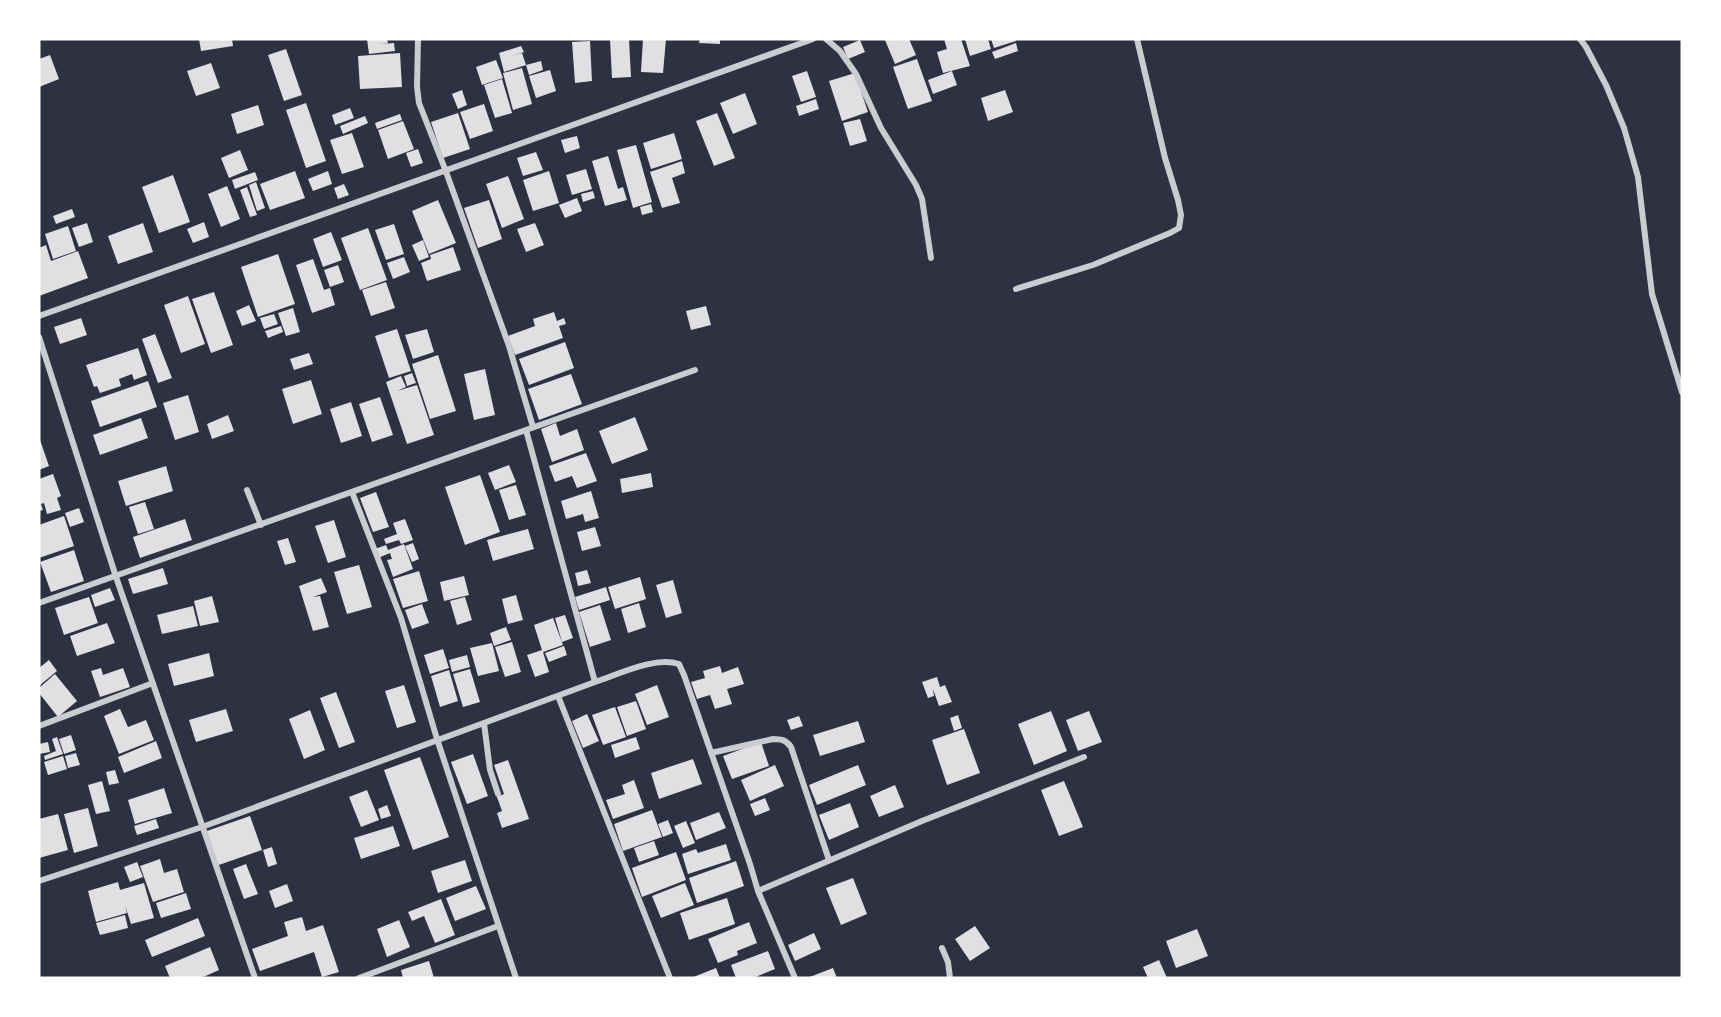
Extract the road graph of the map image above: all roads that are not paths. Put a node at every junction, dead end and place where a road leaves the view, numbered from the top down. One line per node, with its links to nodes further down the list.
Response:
1 (418, 39): 6 (street)
2 (813, 39): 6 (street)
3 (826, 39): 7 (street)
4 (1137, 39): 8 (street)
5 (1580, 39): 12 (street)
6 (445, 169): 9 (street); 13 (street)
7 (931, 258)
8 (1016, 289)
9 (39, 316)
10 (39, 337): 17 (street)
11 (695, 369): 13 (street)
12 (1682, 393)
13 (529, 429): 15 (street); 19 (street)
14 (247, 490): 16 (street)
15 (352, 492): 16 (street); 24 (street)
16 (261, 525): 17 (street)
17 (116, 577): 18 (street); 20 (street)
18 (39, 603)
19 (595, 682): 21 (street); 25 (street)
20 (153, 683): 23 (street); 28 (street)
21 (558, 696): 22 (street); 37 (street)
22 (484, 723): 24 (street); 27 (street)
23 (39, 726)
24 (437, 740): 28 (street); 32 (street)
25 (711, 753): 29 (street); 31 (street)
26 (1084, 757): 29 (street)
27 (498, 794)
28 (202, 826): 30 (street); 34 (street)
29 (829, 860): 31 (street)
30 (39, 881)
31 (758, 891): 38 (street)
32 (498, 926): 35 (street); 36 (street)
33 (942, 948): 39 (street)
34 (255, 978)
35 (359, 978)
36 (516, 978)
37 (670, 978)
38 (795, 978)
39 (950, 978)

